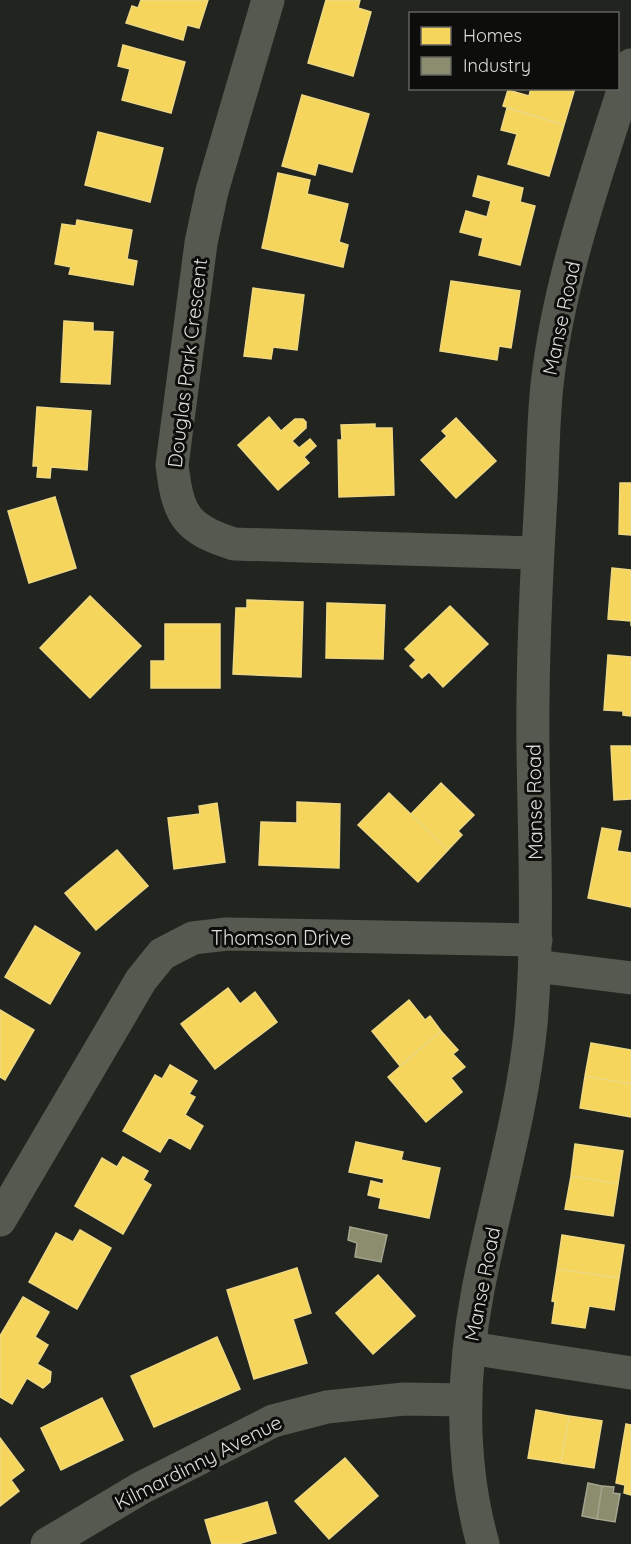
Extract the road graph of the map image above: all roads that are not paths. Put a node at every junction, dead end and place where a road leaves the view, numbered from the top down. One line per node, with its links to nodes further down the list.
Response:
1 (268, 0): 3 (street, Douglas Park Crescent)
2 (631, 64): 3 (street, Manse Road)
3 (537, 552): 4 (street, Manse Road)
4 (535, 953): 5 (street, Thomson Drive); 6 (street, Thomson Drive); 7 (street, Manse Road)
5 (631, 978)
6 (0, 1220)
7 (470, 1348): 8 (street); 9 (street, Manse Road)
8 (631, 1373)
9 (465, 1400): 10 (street, Kilmardinny Avenue); 11 (street, Manse Road)
10 (59, 1540)
11 (483, 1544)

